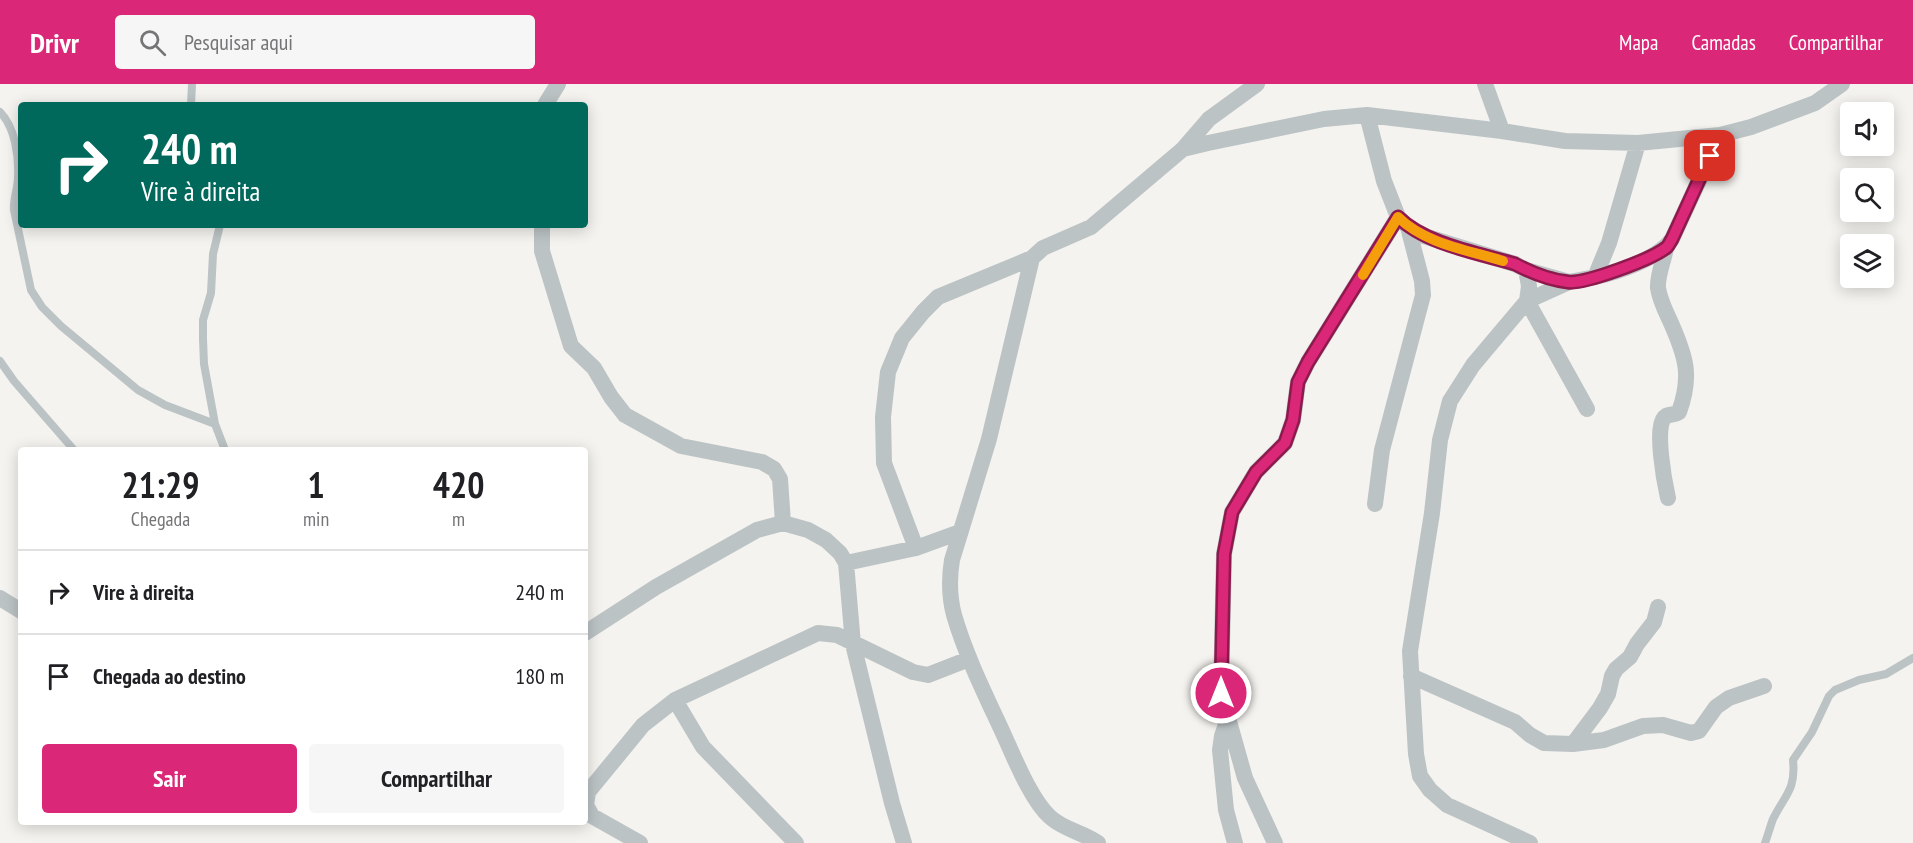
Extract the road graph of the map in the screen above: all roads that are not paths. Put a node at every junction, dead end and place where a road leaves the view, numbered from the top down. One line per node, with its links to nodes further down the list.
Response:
1 (192, 84): 6 (lane)
2 (558, 84): 7 (street)
3 (1257, 84): 13 (street)
4 (1485, 84): 10 (street)
5 (1842, 84): 11 (street)
6 (191, 102)
7 (547, 102)
8 (0, 112): 15 (lane)
9 (1367, 115): 10 (street); 13 (street); 16 (street)
10 (1502, 131): 12 (street)
11 (1720, 135): 12 (street); 21 (street)
12 (1638, 143): 24 (street)
13 (1183, 149): 22 (street)
14 (18, 178): 17 (lane)
15 (18, 178)
16 (1403, 222): 23 (street); 33 (street); 48 (street)
17 (18, 225)
18 (19, 228): 29 (lane)
19 (219, 228): 29 (lane)
20 (542, 228): 34 (street)
21 (1666, 248): 24 (street); 32 (street)
22 (1032, 258): 35 (street); 36 (street)
23 (1526, 270): 25 (street); 26 (street)
24 (1595, 277): 25 (street)
25 (1569, 282): 26 (street)
26 (1527, 301): 28 (street); 45 (street)
27 (0, 361): 30 (lane)
28 (1587, 409)
29 (214, 424): 31 (lane)
30 (71, 447)
31 (224, 447)
32 (1668, 498)
33 (1375, 504)
34 (783, 523): 37 (street); 41 (street)
35 (960, 532): 36 (street); 44 (street)
36 (916, 548): 37 (street)
37 (846, 563): 42 (street)
38 (0, 598): 40 (street)
39 (1658, 608): 49 (street)
40 (18, 609)
41 (588, 631)
42 (853, 644): 44 (street); 47 (street); 54 (street)
43 (1913, 658): 59 (lane)
44 (969, 659): 55 (street)
45 (1411, 676): 49 (street); 58 (street)
46 (1764, 686): 49 (street)
47 (675, 700): 50 (street); 53 (street)
48 (1228, 719): 56 (street); 57 (street)
49 (1573, 744)
50 (588, 792)
51 (588, 809): 52 (street)
52 (640, 843)
53 (796, 843)
54 (904, 843)
55 (1098, 843)
56 (1235, 843)
57 (1275, 843)
58 (1530, 843)
59 (1766, 843)

